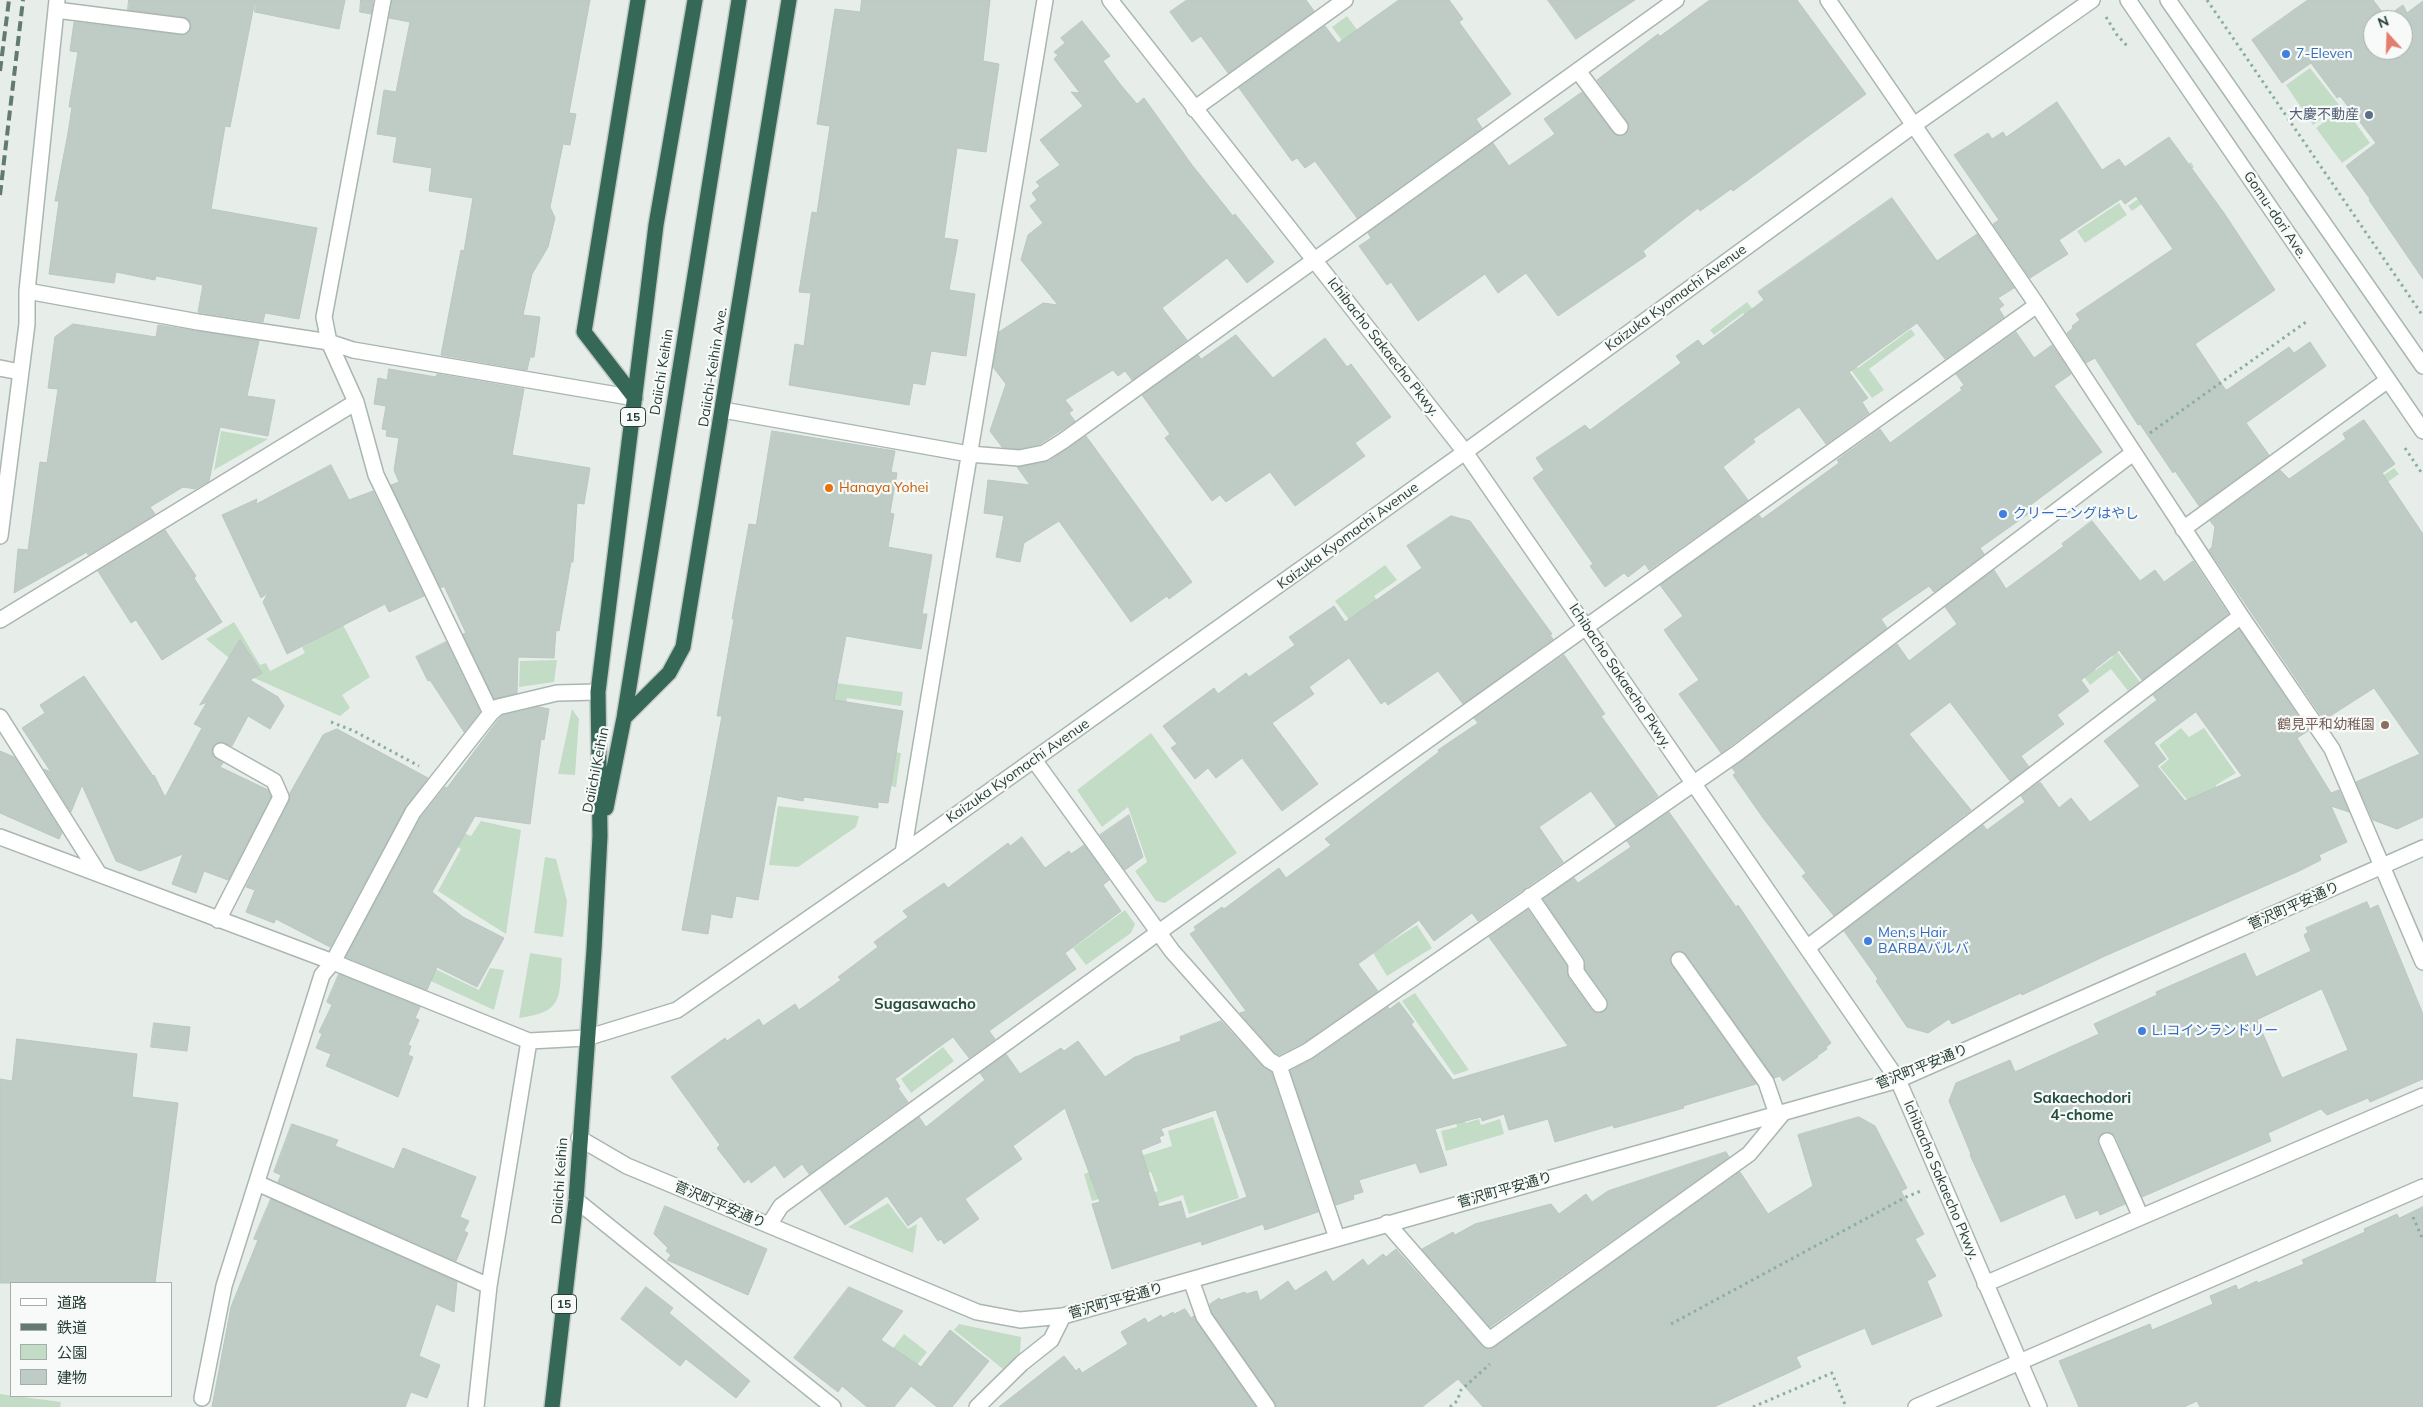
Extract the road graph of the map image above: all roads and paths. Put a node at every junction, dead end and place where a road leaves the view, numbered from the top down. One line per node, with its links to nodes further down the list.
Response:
1 (383, 0): 26 (street)
2 (638, 0): 31 (highway, 15)
3 (695, 0): 31 (highway, Daiichi Keihin / 15)
4 (739, 0): 46 (highway, Daiichi Keihin / 15)
5 (789, 0): 33 (highway, Daiichi-Keihin Ave.)
6 (1045, 0): 37 (street)
7 (1110, 0): 18 (street, Ichibacho Sakaecho Pkwy.)
8 (1345, 0): 18 (street)
9 (1676, 0): 17 (street)
10 (1828, 0): 19 (street)
11 (2092, 0): 19 (street, Kaizuka Kyomachi Avenue)
12 (2128, 0): 30 (street, Gomu-dori Ave.)
13 (2168, 0): 27 (street)
14 (2208, 0): 24 (path)
15 (56, 5): 16 (street); 22 (street)
16 (182, 26)
17 (1578, 71): 20 (street); 21 (street)
18 (1194, 109): 21 (street, Ichibacho Sakaecho Pkwy.)
19 (1914, 125): 23 (street); 36 (street, Kaizuka Kyomachi Avenue)
20 (1620, 127)
21 (1315, 260): 36 (street, Ichibacho Sakaecho Pkwy.); 37 (street)
22 (27, 291): 26 (street); 29 (street)
23 (2037, 305): 35 (street); 42 (street)
24 (2423, 316)
25 (2306, 322): 35 (path)
26 (329, 342): 31 (street); 32 (street)
27 (2421, 359)
28 (0, 368): 29 (street)
29 (20, 372): 39 (street)
30 (2388, 380): 34 (street, Gomu-dori Ave.); 38 (street)
31 (635, 398): 43 (highway, Daiichi Keihin / 15)
32 (356, 402): 41 (street); 44 (street)
33 (723, 410): 37 (street); 46 (highway, Daiichi-Keihin Ave.)
34 (2423, 431)
35 (2131, 450): 38 (street); 51 (street)
36 (1465, 452): 42 (street, Ichibacho Sakaecho Pkwy.); 49 (street, Kaizuka Kyomachi Avenue)
37 (969, 454): 55 (street)
38 (2183, 529): 40 (street)
39 (0, 536)
40 (2241, 616): 56 (street); 61 (street)
41 (0, 620)
42 (1586, 626): 51 (street, Ichibacho Sakaecho Pkwy.); 60 (street)
43 (598, 692): 44 (street); 52 (highway, Daiichi Keihin / 15)
44 (491, 714): 50 (street)
45 (0, 717): 57 (street)
46 (624, 718): 52 (highway, Daiichi Keihin / 15)
47 (331, 722): 50 (path)
48 (221, 751): 59 (street)
49 (1034, 760): 55 (street, Kaizuka Kyomachi Avenue); 60 (street)
50 (438, 779): 63 (street)
51 (1694, 785): 58 (street); 61 (street, Ichibacho Sakaecho Pkwy.)
52 (600, 836): 66 (highway, Daiichi Keihin / 15)
53 (0, 838): 57 (street)
54 (2423, 848): 56 (street, 菅沢町平安通り)
55 (902, 853): 66 (street, Kaizuka Kyomachi Avenue)
56 (2382, 867): 64 (street); 69 (street, 菅沢町平安通り)
57 (99, 874): 59 (street)
58 (1530, 896): 65 (street); 68 (street)
59 (218, 920): 63 (street)
60 (1159, 932): 68 (street); 80 (street)
61 (1808, 947): 69 (street, Ichibacho Sakaecho Pkwy.)
62 (1679, 960): 71 (street)
63 (333, 962): 67 (street); 74 (street)
64 (2423, 962)
65 (1599, 1004)
66 (586, 1038): 67 (street, Kaizuka Kyomachi Avenue); 72 (highway, Daiichi Keihin / 15)
67 (530, 1041): 84 (street)
68 (1279, 1066): 81 (street)
69 (1898, 1080): 71 (street, 菅沢町平安通り); 75 (street, Ichibacho Sakaecho Pkwy.)
70 (2423, 1096): 78 (street)
71 (1780, 1113): 79 (street, 菅沢町平安通り); 87 (street)
72 (579, 1138): 77 (highway, Daiichi Keihin / 15); 80 (street, 菅沢町平安通り)
73 (2106, 1141): 78 (street)
74 (257, 1183): 84 (street); 89 (street)
75 (1942, 1184): 83 (street, Ichibacho Sakaecho Pkwy.); 86 (path)
76 (2423, 1187): 88 (street)
77 (576, 1200): 91 (highway, Daiichi Keihin / 15); 92 (street)
78 (2141, 1217): 83 (street)
79 (1387, 1223): 81 (street, 菅沢町平安通り); 87 (street)
80 (769, 1226): 85 (street, 菅沢町平安通り)
81 (1337, 1238): 82 (street, 菅沢町平安通り)
82 (1191, 1280): 85 (street, 菅沢町平安通り); 94 (street)
83 (1985, 1284): 88 (street, Ichibacho Sakaecho Pkwy.)
84 (489, 1286): 90 (street)
85 (1064, 1316): 93 (street)
86 (1671, 1324)
87 (1489, 1340): 95 (path)
88 (2020, 1362): 98 (street); 99 (street, Ichibacho Sakaecho Pkwy.)
89 (202, 1398)
90 (476, 1407)
91 (552, 1407)
92 (833, 1407)
93 (976, 1407)
94 (1267, 1407)
95 (1450, 1407)
96 (1753, 1407): 97 (path)
97 (1846, 1407)
98 (1916, 1407)
99 (2039, 1407)

